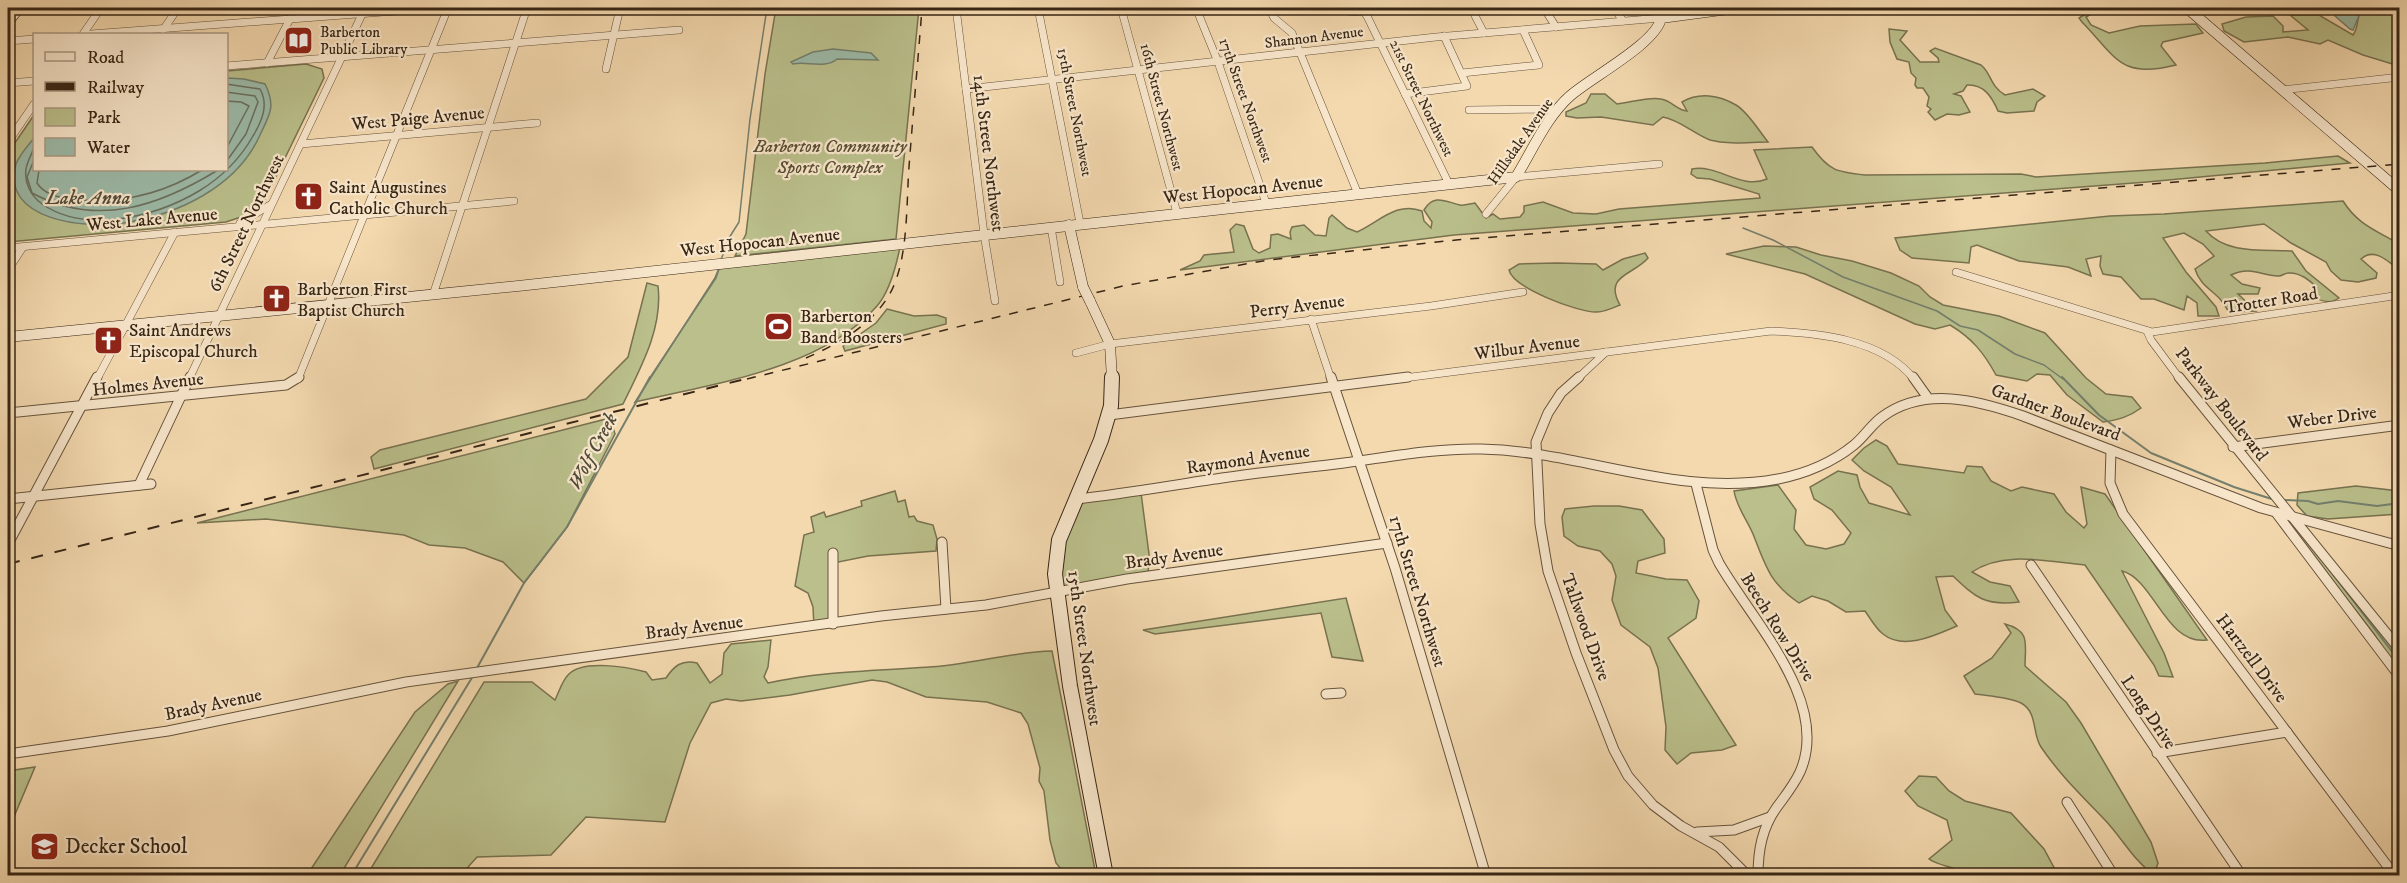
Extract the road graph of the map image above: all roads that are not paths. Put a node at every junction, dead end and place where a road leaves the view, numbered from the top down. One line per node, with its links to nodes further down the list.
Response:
1 (19, 8): 24 (street)
2 (101, 8): 29 (street)
3 (177, 8): 28 (street)
4 (436, 8): 19 (street)
5 (448, 8): 38 (street)
6 (527, 8): 36 (street)
7 (620, 8): 32 (street)
8 (956, 8): 54 (street, 14th Street Northwest)
9 (1038, 8): 50 (street, 15th Street Northwest)
10 (1121, 8): 46 (street, 16th Street Northwest)
11 (1196, 8): 42 (street, 17th Street Northwest)
12 (1269, 8): 39 (street)
13 (1343, 8): 37 (street, 21st Street Northwest)
14 (1471, 8): 31 (street)
15 (1544, 8): 25 (street)
16 (1614, 8): 23 (street)
17 (1736, 8): 20 (street, Shannon Avenue)
18 (2187, 8): 55 (street)
19 (364, 10): 22 (street); 40 (street, 6th Street Northwest)
20 (1687, 11): 21 (street, Shannon Avenue)
21 (1661, 18): 23 (street, Shannon Avenue); 59 (street, Hillsdale Avenue)
22 (290, 19): 28 (street); 43 (street)
23 (1623, 21): 25 (street, Shannon Avenue)
24 (8, 22)
25 (1556, 27): 27 (street, Shannon Avenue)
26 (679, 30): 32 (street)
27 (1522, 30): 31 (street, Shannon Avenue); 48 (street)
28 (162, 32): 30 (street)
29 (84, 33)
30 (126, 33)
31 (1484, 33): 33 (street, Shannon Avenue)
32 (614, 35): 36 (street); 45 (street)
33 (1443, 36): 37 (street, Shannon Avenue); 48 (street)
34 (33, 39): 35 (street)
35 (8, 41)
36 (516, 43): 38 (street); 61 (street)
37 (1380, 43): 39 (street, Shannon Avenue); 56 (street, 21st Street Northwest)
38 (430, 50): 40 (street); 62 (street)
39 (1299, 52): 42 (street, Shannon Avenue); 69 (street)
40 (343, 57): 41 (street); 47 (street, 6th Street Northwest)
41 (310, 59): 43 (street); 47 (street)
42 (1218, 62): 46 (street, Shannon Avenue); 72 (street, 17th Street Northwest)
43 (267, 63): 44 (street)
44 (228, 66)
45 (606, 69)
46 (1138, 70): 50 (street, Shannon Avenue); 74 (street, 16th Street Northwest)
47 (335, 72): 64 (street, 6th Street Northwest)
48 (1462, 73): 52 (street)
49 (2400, 77): 55 (street)
50 (1052, 80): 54 (street, Shannon Avenue); 78 (street, 15th Street Northwest)
51 (33, 81): 53 (street)
52 (1466, 81): 56 (street)
53 (8, 83)
54 (966, 89): 82 (street, 14th Street Northwest)
55 (2282, 90): 68 (street)
56 (1405, 94): 67 (street, 21st Street Northwest)
57 (33, 105): 63 (street)
58 (1469, 110): 59 (street)
59 (1557, 111): 66 (street, Hillsdale Avenue)
60 (537, 123): 61 (street, West Paige Avenue)
61 (489, 127): 62 (street, West Paige Avenue); 73 (street)
62 (396, 135): 64 (street, West Paige Avenue); 75 (street)
63 (8, 142)
64 (301, 144): 71 (street, 6th Street Northwest)
65 (1659, 164): 66 (street)
66 (1516, 177): 67 (street, West Hopocan Avenue); 76 (street, Hillsdale Avenue)
67 (1449, 184): 69 (street, West Hopocan Avenue)
68 (2400, 191)
69 (1358, 194): 72 (street, West Hopocan Avenue)
70 (514, 201): 73 (street, West Lake Avenue)
71 (273, 203): 77 (street, 6th Street Northwest); 79 (street)
72 (1266, 203): 74 (street, West Hopocan Avenue)
73 (462, 206): 75 (street, West Lake Avenue); 89 (street)
74 (1177, 213): 78 (street, West Hopocan Avenue)
75 (364, 214): 77 (street, West Lake Avenue); 92 (street)
76 (1486, 214)
77 (262, 224): 79 (street, West Lake Avenue); 93 (street, 6th Street Northwest)
78 (1075, 224): 80 (street, West Hopocan Avenue); 98 (street, 15th Street Northwest, bridge)
79 (233, 227): 81 (street, West Lake Avenue)
80 (1051, 227): 82 (street, West Hopocan Avenue); 87 (street)
81 (175, 232): 83 (street, West Lake Avenue); 95 (street)
82 (984, 234): 89 (street, West Hopocan Avenue); 91 (street, 14th Street Northwest)
83 (22, 247): 84 (street, West Lake Avenue); 85 (street)
84 (8, 248)
85 (8, 270)
86 (1956, 272): 96 (street)
87 (1060, 282)
88 (1523, 292): 94 (street, Perry Avenue)
89 (432, 295): 92 (street, West Hopocan Avenue)
90 (2400, 296): 96 (street, Trotter Road)
91 (995, 301)
92 (327, 306): 93 (street, West Hopocan Avenue); 102 (street, Holmes Avenue)
93 (219, 316): 95 (street, West Hopocan Avenue); 102 (street, 6th Street Northwest)
94 (1311, 320): 98 (street, Perry Avenue); 101 (street, 17th Street Northwest)
95 (125, 325): 97 (street, West Hopocan Avenue); 104 (street)
96 (2147, 331): 108 (street, Parkway Boulevard)
97 (8, 337)
98 (1110, 344): 100 (street, Perry Avenue); 106 (street, 15th Street Northwest)
99 (1606, 352): 101 (street, Wilbur Avenue); 103 (street, Wilbur Avenue); 111 (street, Tallwood Drive)
100 (1076, 353)
101 (1335, 386): 106 (street, Wilbur Avenue); 112 (street, 17th Street Northwest)
102 (181, 396): 104 (street, Holmes Avenue); 115 (street, 6th Street Northwest)
103 (1928, 398): 109 (street, Gardner Boulevard); 114 (street, Gardner Boulevard)
104 (82, 405): 105 (street, Holmes Avenue); 116 (street)
105 (8, 413)
106 (1109, 415): 118 (street, 15th Street Northwest)
107 (2400, 425): 108 (street, Weber Drive)
108 (2234, 447): 120 (street, Parkway Boulevard)
109 (2110, 450): 119 (street, Gardner Boulevard); 134 (street, Hartzell Drive)
110 (1425, 452): 111 (street, Gardner Boulevard); 112 (street, Raymond Avenue)
111 (1536, 452): 114 (street, Gardner Boulevard); 139 (street, Tallwood Drive)
112 (1359, 461): 118 (street, Raymond Avenue); 122 (street, 17th Street Northwest)
113 (151, 484): 115 (street)
114 (1696, 484): 138 (street, Beech Row Drive)
115 (139, 485): 116 (street)
116 (33, 496): 117 (street); 123 (street)
117 (8, 499)
118 (1076, 499): 127 (street, 15th Street Northwest)
119 (2277, 514): 120 (street, Gardner Boulevard); 131 (street)
120 (2297, 520): 124 (street, Gardner Boulevard); 130 (street, Parkway Boulevard)
121 (942, 542): 128 (street)
122 (1387, 543): 127 (street, Brady Avenue); 141 (street, 17th Street Northwest)
123 (8, 544)
124 (2400, 546)
125 (833, 553): 129 (street)
126 (2031, 565): 135 (street, Long Drive)
127 (1056, 592): 128 (street, Brady Avenue); 140 (street, 15th Street Northwest)
128 (946, 609): 129 (street, Brady Avenue)
129 (833, 624): 136 (street, Brady Avenue)
130 (2400, 650)
131 (2400, 677)
132 (1341, 693): 133 (street)
133 (1326, 694)
134 (2287, 732): 135 (street); 146 (street, Hartzell Drive)
135 (2157, 753): 145 (street, Long Drive)
136 (8, 754)
137 (2067, 802): 144 (street)
138 (1770, 817): 139 (street); 143 (street, Beech Row Drive)
139 (1690, 831): 142 (street, Tallwood Drive)
140 (1106, 876)
141 (1486, 876)
142 (1748, 876)
143 (1758, 876)
144 (2114, 876)
145 (2242, 876)
146 (2395, 876)

